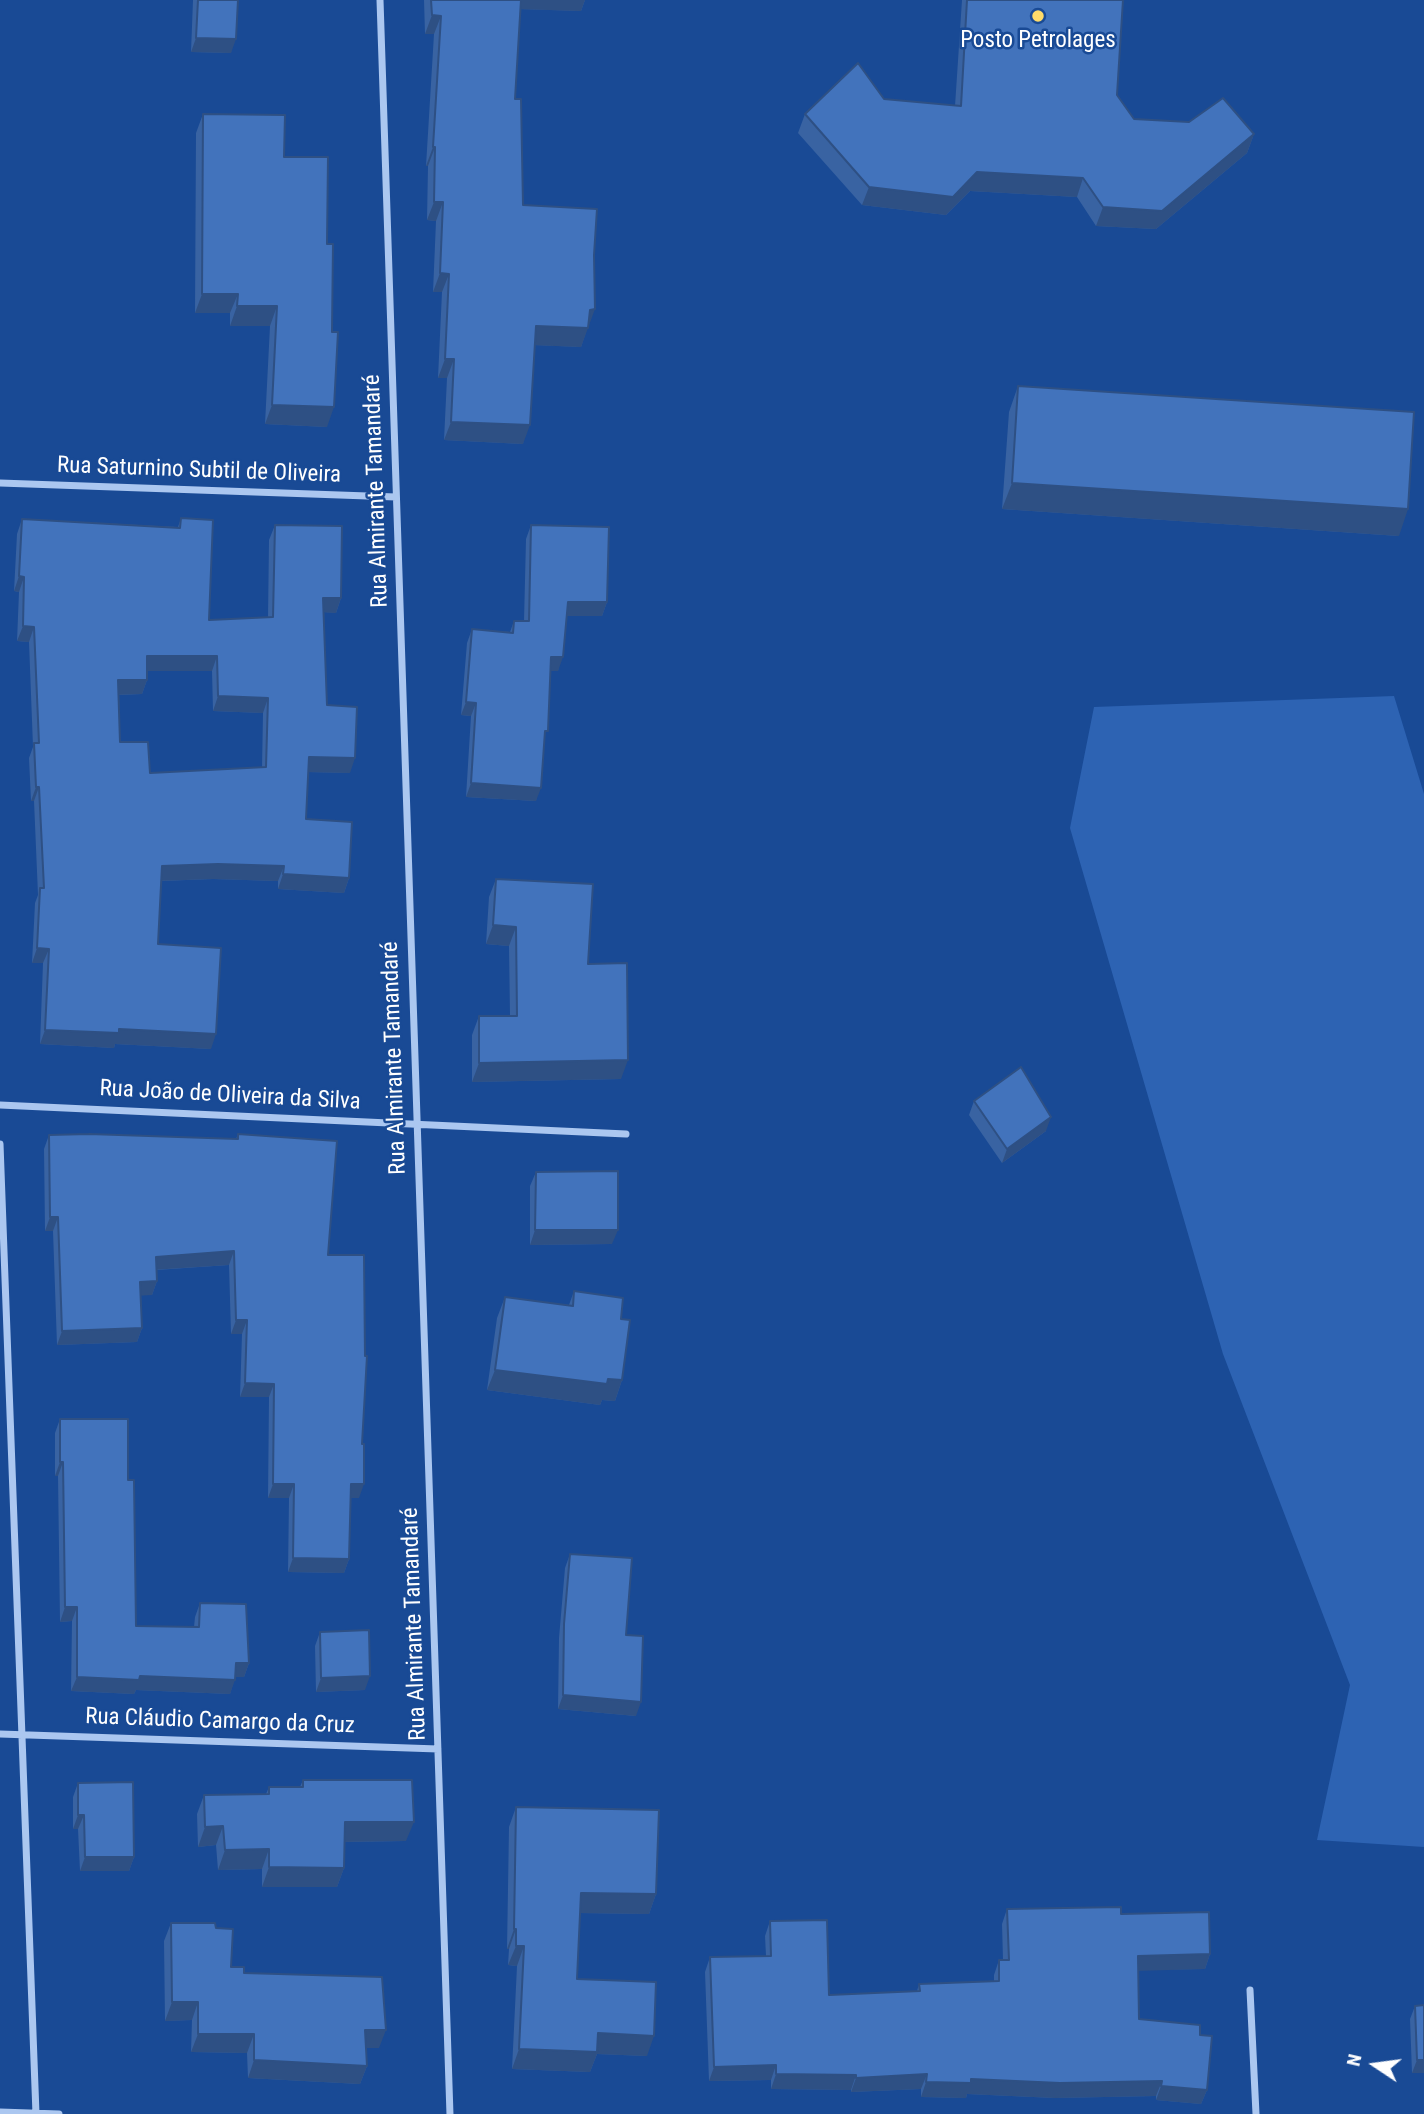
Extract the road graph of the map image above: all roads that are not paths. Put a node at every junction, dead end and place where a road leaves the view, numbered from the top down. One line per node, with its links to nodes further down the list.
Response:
1 (380, 0): 3 (street, Rua Almirante Tamandaré)
2 (0, 483): 3 (street, Rua Saturnino Subtil de Oliveira)
3 (396, 497): 5 (street, Rua Almirante Tamandaré)
4 (0, 1105): 5 (street, Rua João de Oliveira da Silva)
5 (417, 1124): 6 (street, Rua João de Oliveira da Silva); 10 (street, Rua Almirante Tamandaré)
6 (626, 1134)
7 (0, 1144): 9 (street)
8 (0, 1734): 9 (street, Rua Cláudio Camargo da Cruz)
9 (21, 1734): 10 (street, Rua Cláudio Camargo da Cruz); 13 (street)
10 (438, 1749): 15 (street, Rua Almirante Tamandaré)
11 (1250, 1990): 16 (street)
12 (0, 2112): 13 (street)
13 (36, 2114): 14 (street)
14 (59, 2114)
15 (450, 2114)
16 (1256, 2114)

